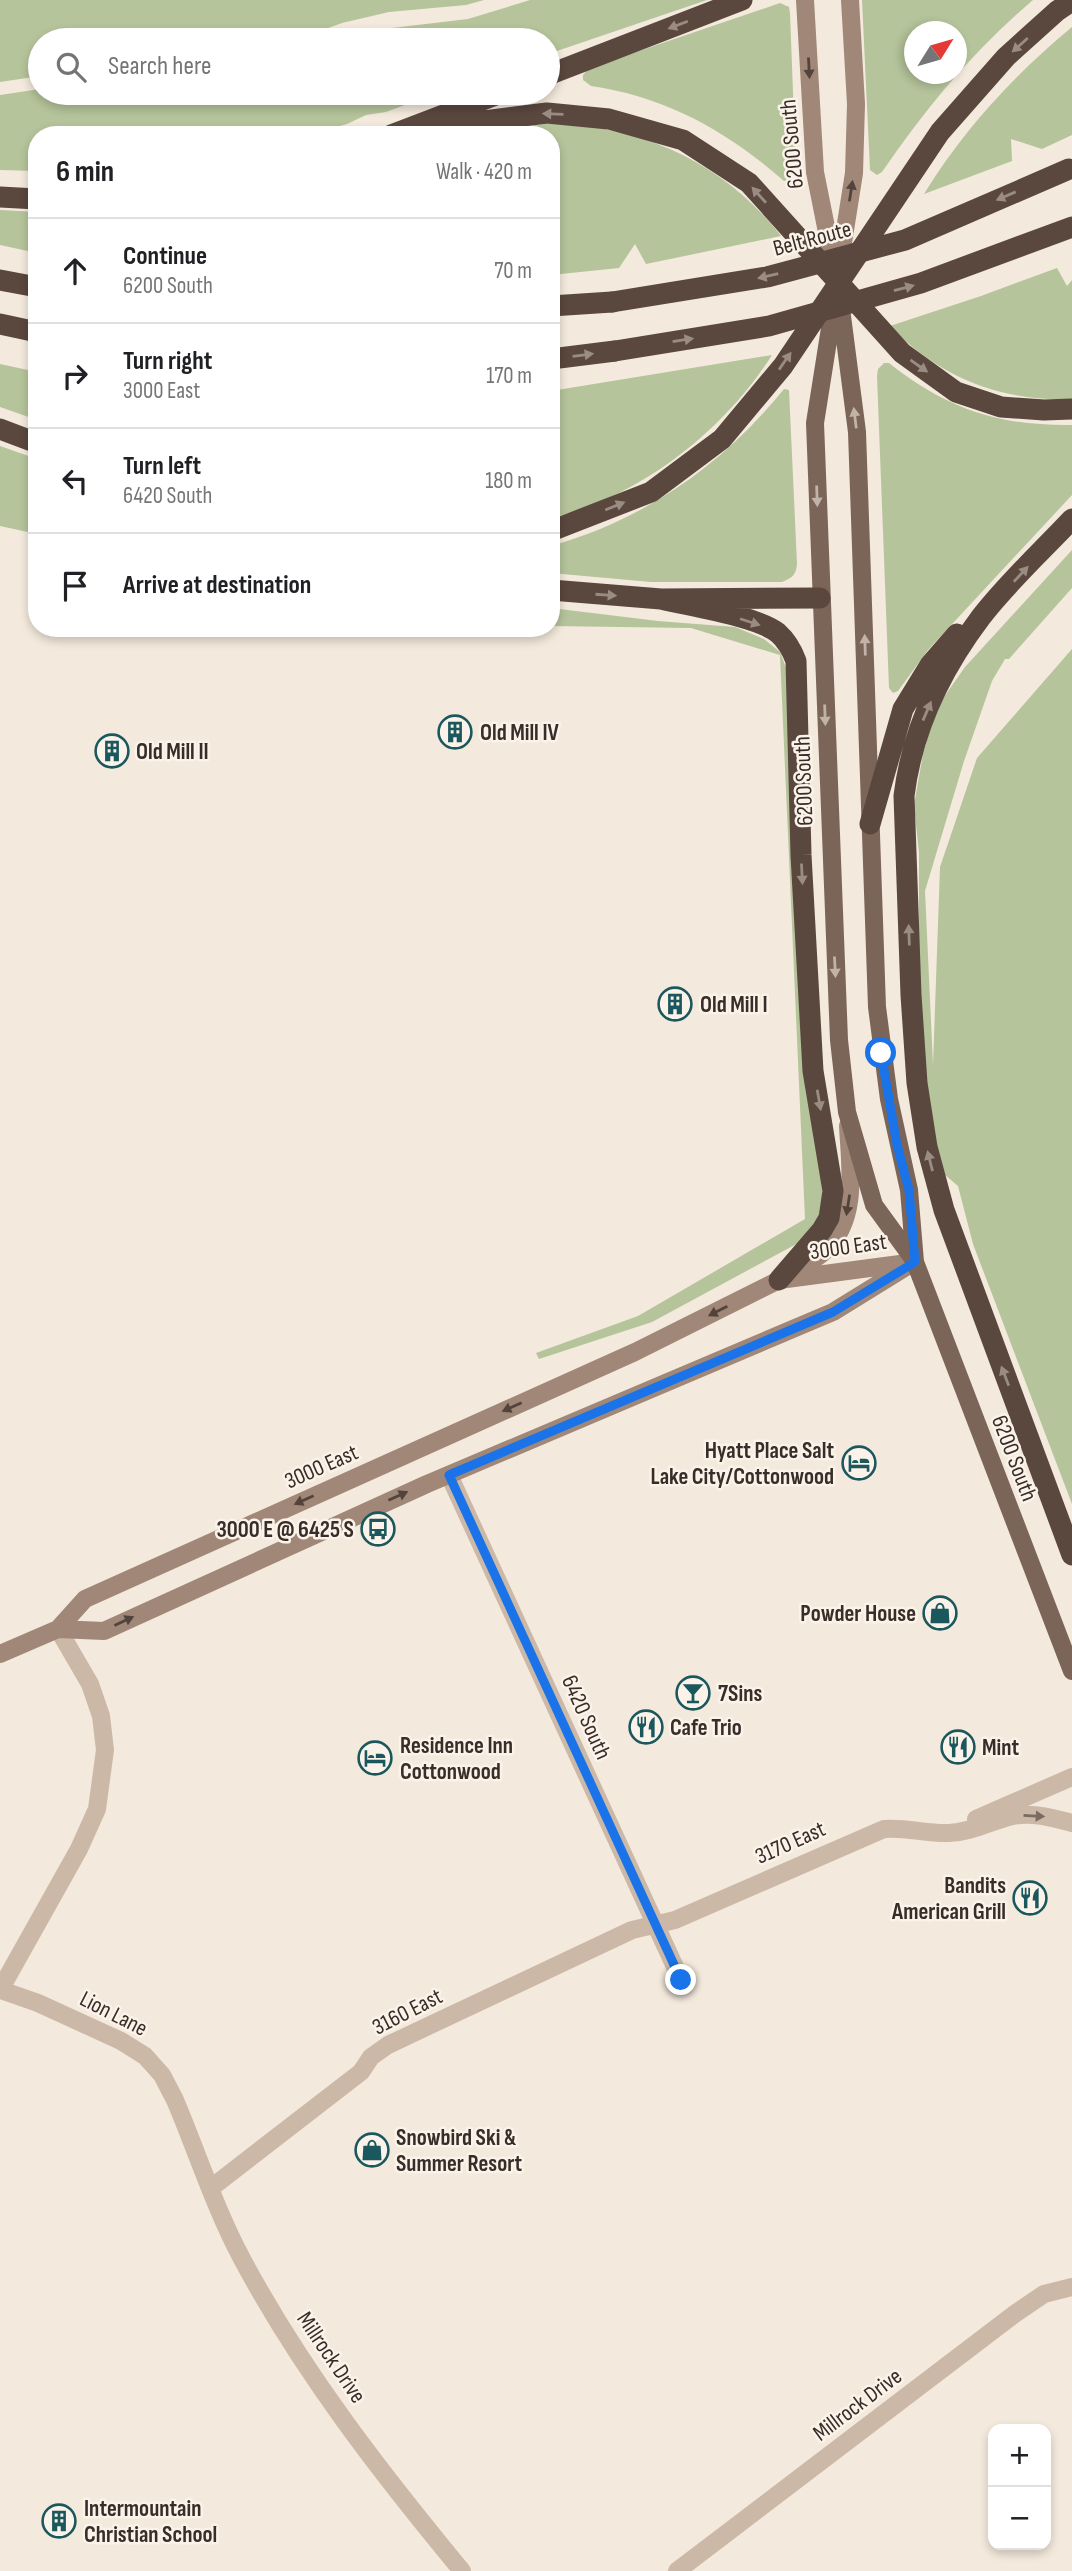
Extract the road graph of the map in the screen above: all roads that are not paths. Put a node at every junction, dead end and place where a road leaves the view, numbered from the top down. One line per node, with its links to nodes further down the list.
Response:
1 (741, 0): 5 (highway, one-way to 5)
2 (805, 0): 14 (main road, 6200 South, one-way to 14)
3 (850, 0): 14 (main road, 6200 South, one-way to 3)
4 (1072, 1): 14 (highway, one-way to 14)
5 (560, 70)
6 (469, 105): 7 (highway)
7 (414, 126)
8 (462, 126): 14 (highway, one-way to 8)
9 (1071, 168): 16 (highway, Belt Route, one-way to 16, bridge)
10 (0, 197): 11 (highway)
11 (28, 199)
12 (1072, 227): 19 (highway, one-way to 12, bridge)
13 (0, 280): 15 (highway)
14 (837, 282): 20 (highway, one-way to 20); 24 (highway, one-way to 14); 26 (main road, 6200 South, one-way to 26); 29 (main road, 6200 South, one-way to 14)
15 (28, 285)
16 (560, 305)
17 (0, 324): 18 (highway)
18 (28, 330)
19 (560, 358)
20 (1072, 409)
21 (0, 429): 22 (highway)
22 (28, 440)
23 (1072, 519): 28 (highway, one-way to 23)
24 (560, 527)
25 (560, 591): 27 (highway, one-way to 27)
26 (820, 598): 27 (highway); 30 (main road, 6200 South, one-way to 30)
27 (661, 599): 32 (highway, one-way to 32)
28 (982, 617): 29 (highway); 34 (highway, one-way to 28)
29 (870, 824): 31 (main road, 6200 South)
30 (847, 1112): 31 (main road, 6200 South); 32 (main road, one-way to 32)
31 (915, 1262): 32 (main road, 3000 East); 33 (main road, 3000 East); 37 (main road, 6200 South)
32 (779, 1280): 35 (main road, 3000 East, one-way to 35)
33 (449, 1475): 35 (main road, 3000 East, one-way to 33); 41 (street, 6420 South)
34 (1072, 1555)
35 (58, 1629): 36 (main road, 3000 East); 43 (street)
36 (0, 1654)
37 (1072, 1671)
38 (1072, 1777): 40 (street)
39 (1072, 1823): 40 (street, 3170 East, one-way to 39)
40 (949, 1833): 41 (street, 3170 East)
41 (655, 1924): 42 (street, 6420 South); 44 (street, 3160 East)
42 (681, 1980)
43 (0, 1990): 44 (street, Lion Lane)
44 (211, 2188): 46 (street, Millrock Drive)
45 (1072, 2287): 47 (street, Millrock Drive)
46 (462, 2571)
47 (677, 2571)

